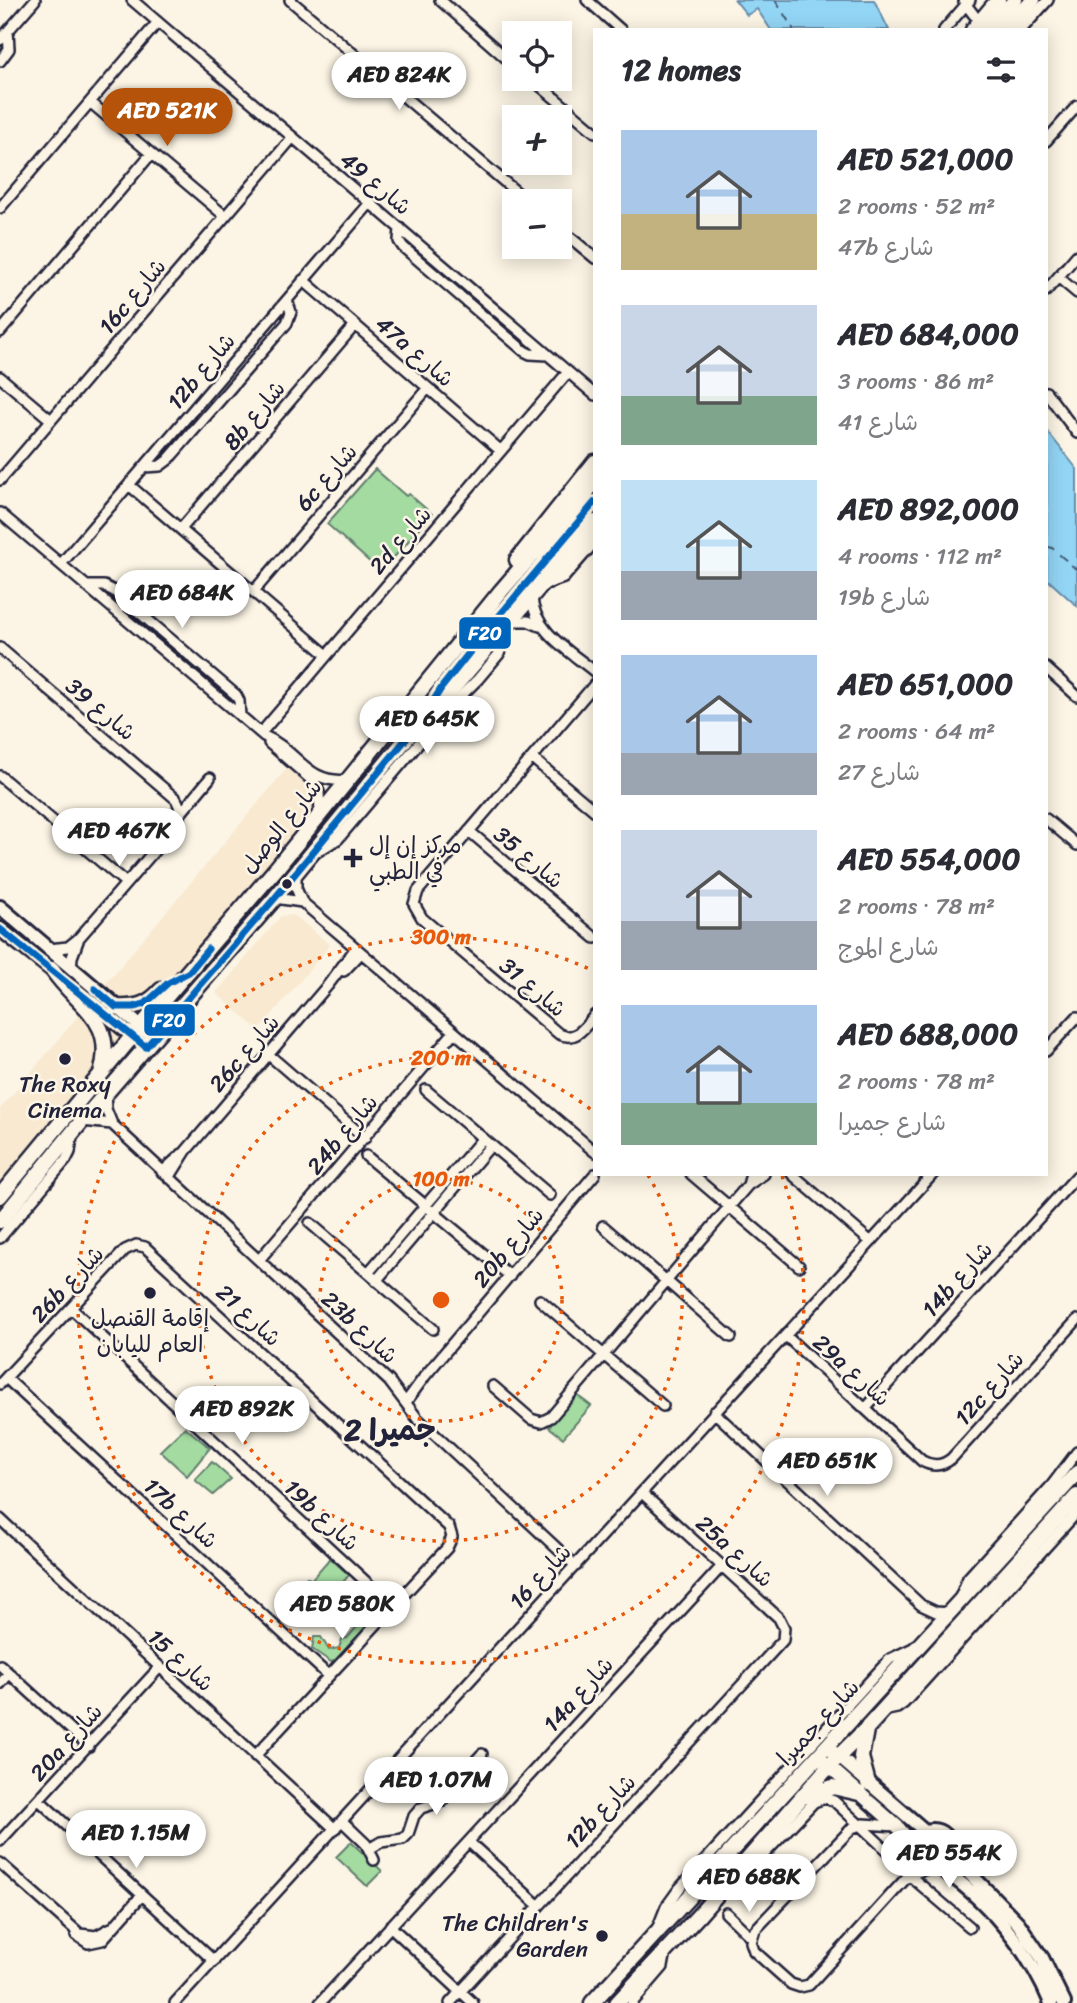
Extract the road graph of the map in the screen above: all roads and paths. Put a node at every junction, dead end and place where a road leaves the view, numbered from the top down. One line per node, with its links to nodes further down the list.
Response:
1 (35, 0): 18 (street)
2 (132, 0): 11 (street, شارع 49)
3 (290, 0): 29 (street)
4 (440, 0): 20 (street)
5 (587, 0): 13 (street)
6 (998, 0): 12 (main road)
7 (1015, 0): 15 (main road)
8 (1033, 0): 16 (main road)
9 (1048, 0): 17 (street)
10 (966, 2): 12 (street); 14 (street)
11 (158, 22): 23 (street); 26 (street, شارع 49)
12 (974, 22)
13 (619, 28)
14 (946, 28)
15 (992, 28)
16 (1010, 28)
17 (1023, 28)
18 (8, 31): 19 (street); 21 (street)
19 (0, 40)
20 (502, 54)
21 (0, 61)
22 (545, 91): 25 (street)
23 (90, 102): 28 (street); 31 (street)
24 (1077, 106): 27 (street)
25 (593, 130)
26 (292, 137): 30 (street, شارع 49); 32 (street, 16c شارع)
27 (1048, 139)
28 (151, 154): 32 (street); 42 (street)
29 (513, 189)
30 (370, 203): 37 (street, 12b شارع); 43 (street, شارع 49)
31 (0, 208)
32 (225, 216): 50 (street, 16c شارع)
33 (572, 239): 35 (street)
34 (1077, 255): 36 (street)
35 (593, 256)
36 (1058, 277): 38 (street); 39 (street)
37 (303, 281): 40 (street, 12b شارع); 41 (street, 47a شارع)
38 (1048, 289)
39 (1077, 293)
40 (287, 300): 54 (street, 12b شارع); 54 (street)
41 (355, 325): 45 (street, 47a شارع); 61 (street, 8b شارع)
42 (0, 332)
43 (568, 372): 46 (street, شارع 49); 52 (street, 2d شارع)
44 (0, 377): 50 (street)
45 (428, 388): 52 (street, 47a شارع); 67 (street, 6c شارع)
46 (593, 393)
47 (1048, 395): 49 (street)
48 (1077, 418): 49 (street)
49 (1065, 419): 51 (street)
50 (51, 420): 55 (street, 16c شارع)
51 (1077, 433)
52 (501, 451): 72 (street, 2d شارع)
53 (593, 465): 66 (main road)
54 (144, 467): 57 (street, 12b شارع)
55 (0, 480)
56 (593, 484): 66 (main road, شارع الوصل)
57 (129, 485): 61 (street); 63 (street, 12b شارع)
58 (593, 504): 78 (main road, شارع الوصل)
59 (0, 513): 63 (street)
60 (593, 524): 64 (main road, شارع الوصل)
61 (181, 529): 67 (street)
62 (593, 540): 64 (main road)
63 (61, 565): 65 (street)
64 (543, 583): 68 (main road, شارع الوصل)
65 (86, 586): 77 (street); 77 (street)
66 (500, 591): 83 (main road, شارع الوصل)
67 (254, 592): 72 (street)
68 (532, 597): 69 (main road, شارع الوصل); 70 (street)
69 (508, 625): 70 (street); 78 (main road, شارع الوصل); 90 (street, شارع الوصل)
70 (544, 629): 73 (street)
71 (0, 649): 85 (street, شارع 39)
72 (327, 654): 79 (street, 2d شارع)
73 (593, 670)
74 (1048, 670): 76 (street)
75 (593, 686): 80 (street)
76 (1077, 696)
77 (240, 716): 79 (street)
78 (420, 722): 90 (main road, شارع الوصل)
79 (262, 734): 83 (street); 86 (street)
80 (532, 758): 84 (street); 88 (street)
81 (0, 776): 92 (street)
82 (210, 778): 85 (street)
83 (348, 780): 86 (main road, شارع الوصل)
84 (593, 809)
85 (181, 813): 92 (street)
86 (320, 815): 103 (main road, شارع الوصل)
87 (1048, 821): 89 (street)
88 (469, 831): 97 (street, شارع 35); 105 (street, شارع 31)
89 (1077, 845)
90 (311, 855): 91 (main road, شارع الوصل)
91 (296, 873): 93 (main road, شارع الوصل); 94 (street)
92 (126, 883): 98 (street)
93 (275, 898): 94 (street); 109 (main road, شارع الوصل)
94 (302, 902): 100 (street)
95 (0, 907): 99 (street)
96 (0, 929): 101 (street)
97 (593, 936)
98 (78, 939): 99 (street); 102 (street)
99 (48, 949): 102 (street)
100 (359, 950): 108 (street); 111 (street, 26c شارع)
101 (52, 969): 107 (street); 112 (main road)
102 (72, 969): 104 (street)
103 (189, 972): 104 (main road); 107 (main road, شارع الوصل); 109 (main road)
104 (117, 1007): 107 (street)
105 (593, 1017)
106 (1077, 1017): 110 (street)
107 (137, 1032): 109 (street); 112 (main road, شارع الوصل)
108 (454, 1032): 118 (street, 24b شارع); 121 (street)
109 (153, 1039): 114 (main road, شارع الوصل)
110 (1048, 1049)
111 (269, 1055): 118 (street); 123 (street, 26c شارع)
112 (99, 1079): 125 (main road, شارع الوصل)
113 (426, 1090): 119 (street)
114 (105, 1094): 115 (main road, شارع الوصل); 116 (street)
115 (82, 1121): 116 (street); 117 (main road, شارع الوصل)
116 (112, 1124): 123 (street, 23b شارع)
117 (72, 1133): 139 (main road, شارع الوصل); 142 (street, شارع الوصل)
118 (365, 1138): 145 (street, 24b شارع)
119 (482, 1138): 120 (street); 136 (street)
120 (491, 1145): 134 (street); 138 (street)
121 (593, 1150)
122 (366, 1156): 136 (street)
123 (166, 1175): 145 (street, 23b شارع)
124 (1077, 1175): 162 (street, 14b شارع)
125 (18, 1176): 132 (main road); 135 (main road, شارع الوصل)
126 (593, 1176): 148 (street, 20b شارع)
127 (693, 1176): 137 (street)
128 (750, 1176): 133 (street)
129 (761, 1176): 133 (street)
130 (794, 1176): 143 (street)
131 (931, 1176): 143 (street, شارع 16)
132 (0, 1182)
133 (748, 1185): 137 (street)
134 (550, 1195)
135 (0, 1196)
136 (426, 1206): 138 (street); 147 (street)
137 (729, 1207): 146 (street); 150 (street)
138 (435, 1213): 148 (street); 149 (street)
139 (0, 1221)
140 (310, 1223): 147 (street)
141 (603, 1226): 150 (street)
142 (0, 1238)
143 (871, 1242): 155 (street, شارع 16)
144 (136, 1245): 152 (street, 26b شارع); 173 (street, شارع 21)
145 (259, 1260): 160 (street, 23b شارع)
146 (799, 1266)
147 (368, 1273): 149 (street)
148 (510, 1276): 160 (street, 20b شارع)
149 (376, 1281): 154 (street)
150 (667, 1281): 156 (street); 157 (street)
151 (540, 1300): 157 (street)
152 (71, 1308): 158 (street, 26b شارع); 173 (street, 19b شارع)
153 (1077, 1320): 165 (street, 12c شارع)
154 (433, 1329)
155 (786, 1336): 162 (street, 29a شارع); 163 (street, شارع 16)
156 (731, 1337)
157 (603, 1355): 159 (street); 161 (street)
158 (3, 1381): 181 (street, 17b شارع)
159 (493, 1387)
160 (404, 1398): 170 (street, 23b شارع)
161 (663, 1406)
162 (866, 1408): 165 (street, 29a شارع)
163 (714, 1412): 167 (street, شارع 16); 172 (street)
164 (1077, 1452): 174 (street)
165 (922, 1461)
166 (1077, 1472): 174 (main road, شارع جميرا)
167 (642, 1493): 170 (street, شارع 16); 171 (street, 25a شارع)
168 (1075, 1498): 183 (main road, شارع جميرا)
169 (0, 1519): 179 (street, شارع 15)
170 (576, 1566): 192 (street, شارع 16)
171 (722, 1566): 176 (street, 25a شارع); 197 (street, 14a شارع)
172 (921, 1605): 174 (street); 175 (street)
173 (393, 1607): 181 (street)
174 (953, 1610): 175 (main road, شارع جميرا)
175 (931, 1634): 177 (main road, شارع جميرا)
176 (779, 1644): 208 (street, 12b شارع)
177 (918, 1647): 185 (main road, شارع جميرا); 212 (street)
178 (0, 1665): 180 (street)
179 (160, 1667): 184 (street, 20a شارع); 187 (street, شارع 15)
180 (9, 1674): 182 (street); 184 (street)
181 (329, 1676): 187 (street)
182 (0, 1684)
183 (866, 1729): 188 (main road, شارع جميرا); 189 (main road)
184 (89, 1746): 190 (street, 20a شارع)
185 (822, 1751): 188 (street); 212 (main road, شارع جميرا)
186 (482, 1754): 198 (street)
187 (256, 1756): 192 (street, شارع 15)
188 (834, 1761): 189 (street); 191 (main road, شارع جميرا)
189 (864, 1788): 191 (main road); 194 (street); 195 (street)
190 (39, 1800): 196 (street, 20a شارع); 207 (street)
191 (799, 1800): 205 (main road, شارع جميرا)
192 (338, 1825): 198 (street, شارع 15); 215 (street, شارع 16)
193 (858, 1825): 194 (street); 201 (street); 205 (street); 213 (street)
194 (897, 1826): 199 (street)
195 (926, 1832): 199 (street); 200 (street)
196 (0, 1841)
197 (469, 1842): 208 (street); 210 (street, 14a شارع)
198 (369, 1849): 202 (street, شارع 15)
199 (915, 1850): 204 (street); 206 (street)
200 (950, 1853): 204 (street); 225 (street)
201 (896, 1859)
202 (374, 1860)
203 (0, 1863): 207 (street)
204 (936, 1866): 206 (street); 224 (street)
205 (736, 1871): 214 (main road, شارع جميرا)
206 (909, 1875): 211 (street); 213 (street)
207 (142, 1895): 215 (street)
208 (539, 1906): 216 (street, 12b شارع)
209 (726, 1913): 213 (street)
210 (390, 1926): 216 (street); 218 (street, 14a شارع)
211 (970, 1927)
212 (656, 1933): 221 (main road, شارع جميرا)
213 (751, 1937)
214 (666, 1948): 222 (main road, شارع جميرا); 223 (street)
215 (214, 1961): 217 (street, شارع 16)
216 (460, 1992): 219 (street, 12b شارع); 220 (street)
217 (175, 2003)
218 (320, 2003)
219 (450, 2003)
220 (473, 2003)
221 (592, 2003)
222 (617, 2003)
223 (632, 2003)
224 (1051, 2003)
225 (1064, 2003)

